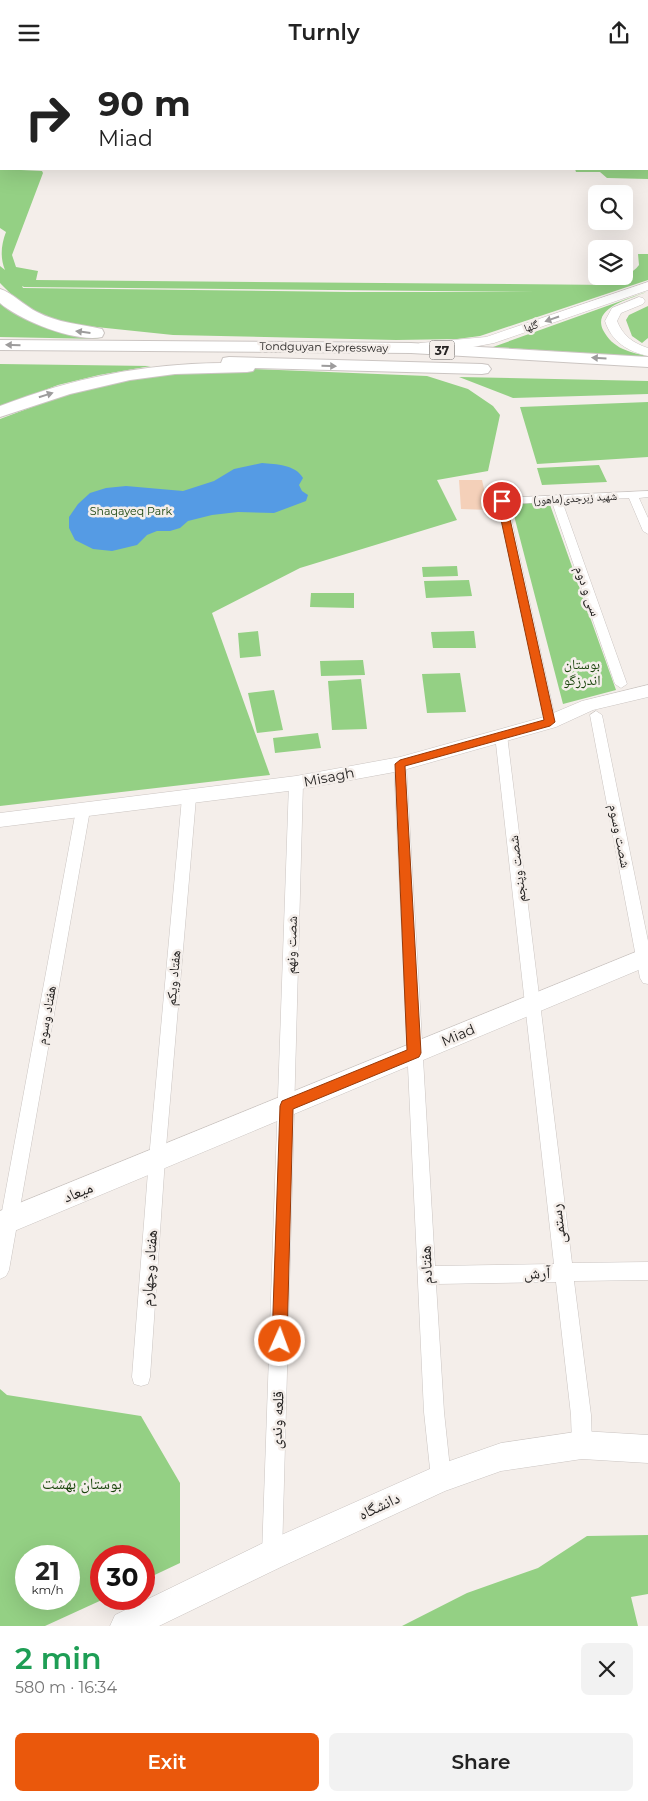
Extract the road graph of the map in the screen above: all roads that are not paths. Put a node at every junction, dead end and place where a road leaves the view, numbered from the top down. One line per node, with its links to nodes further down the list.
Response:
1 (648, 286): 6 (street, گلها, one-way to 6)
2 (0, 293): 5 (highway, one-way to 2)
3 (648, 298): 7 (street)
4 (0, 345): 5 (highway, Tondguyan Expressway / 37, one-way to 4)
5 (236, 345): 6 (highway, Tondguyan Expressway / 37)
6 (411, 348): 9 (highway, Tondguyan Expressway / 37, one-way to 6)
7 (648, 352)
8 (0, 359): 10 (highway, Tondguyan Expressway / 37)
9 (648, 362)
10 (281, 365): 11 (highway, Tondguyan Expressway / 37, one-way to 11); 12 (highway, one-way to 10)
11 (648, 376)
12 (0, 412)
13 (648, 494): 14 (street, شهید زبرجدی(ماهور))
14 (633, 495): 15 (street, شهید زبرجدی(ماهور)); 16 (street)
15 (556, 499): 17 (street, سی و دوم); 22 (street, شهید زبرجدی(ماهور))
16 (648, 531)
17 (620, 684)
18 (648, 691): 20 (street, Misagh)
19 (648, 703): 21 (street)
20 (574, 711): 21 (street); 22 (street, Misagh)
21 (596, 715): 29 (street, شصت وسوم)
22 (550, 722): 23 (street, Misagh)
23 (501, 735): 24 (street, Misagh); 30 (street, شصت وپنجم)
24 (400, 764): 25 (street, Misagh); 31 (street, هفتادم)
25 (296, 783): 26 (street, Misagh); 32 (street, شصت ونهم)
26 (189, 797): 27 (street, Misagh); 33 (street, هفتاد ویکم)
27 (84, 810): 28 (street, Misagh); 34 (street, هفتاد وسوم)
28 (0, 820)
29 (647, 964): 30 (street, Miad)
30 (532, 1004): 31 (street, Miad); 37 (street, رستمی)
31 (414, 1053): 32 (street, Miad); 38 (street, هفتادم)
32 (286, 1106): 33 (street, Miad); 43 (street, قلعه وندی)
33 (157, 1159): 34 (street, میعاد); 39 (street, هفتاد وچهارم)
34 (4, 1222): 35 (street, هفتاد وسوم)
35 (0, 1270)
36 (648, 1271): 37 (street, آرش)
37 (564, 1272): 38 (street, آرش); 40 (street, رستمی)
38 (427, 1275): 42 (street, هفتادم)
39 (141, 1377)
40 (582, 1445): 41 (street, دانشگاه); 42 (street, دانشگاه)
41 (648, 1449)
42 (442, 1478): 43 (street, دانشگاه)
43 (272, 1555): 44 (street, دانشگاه)
44 (126, 1626)

